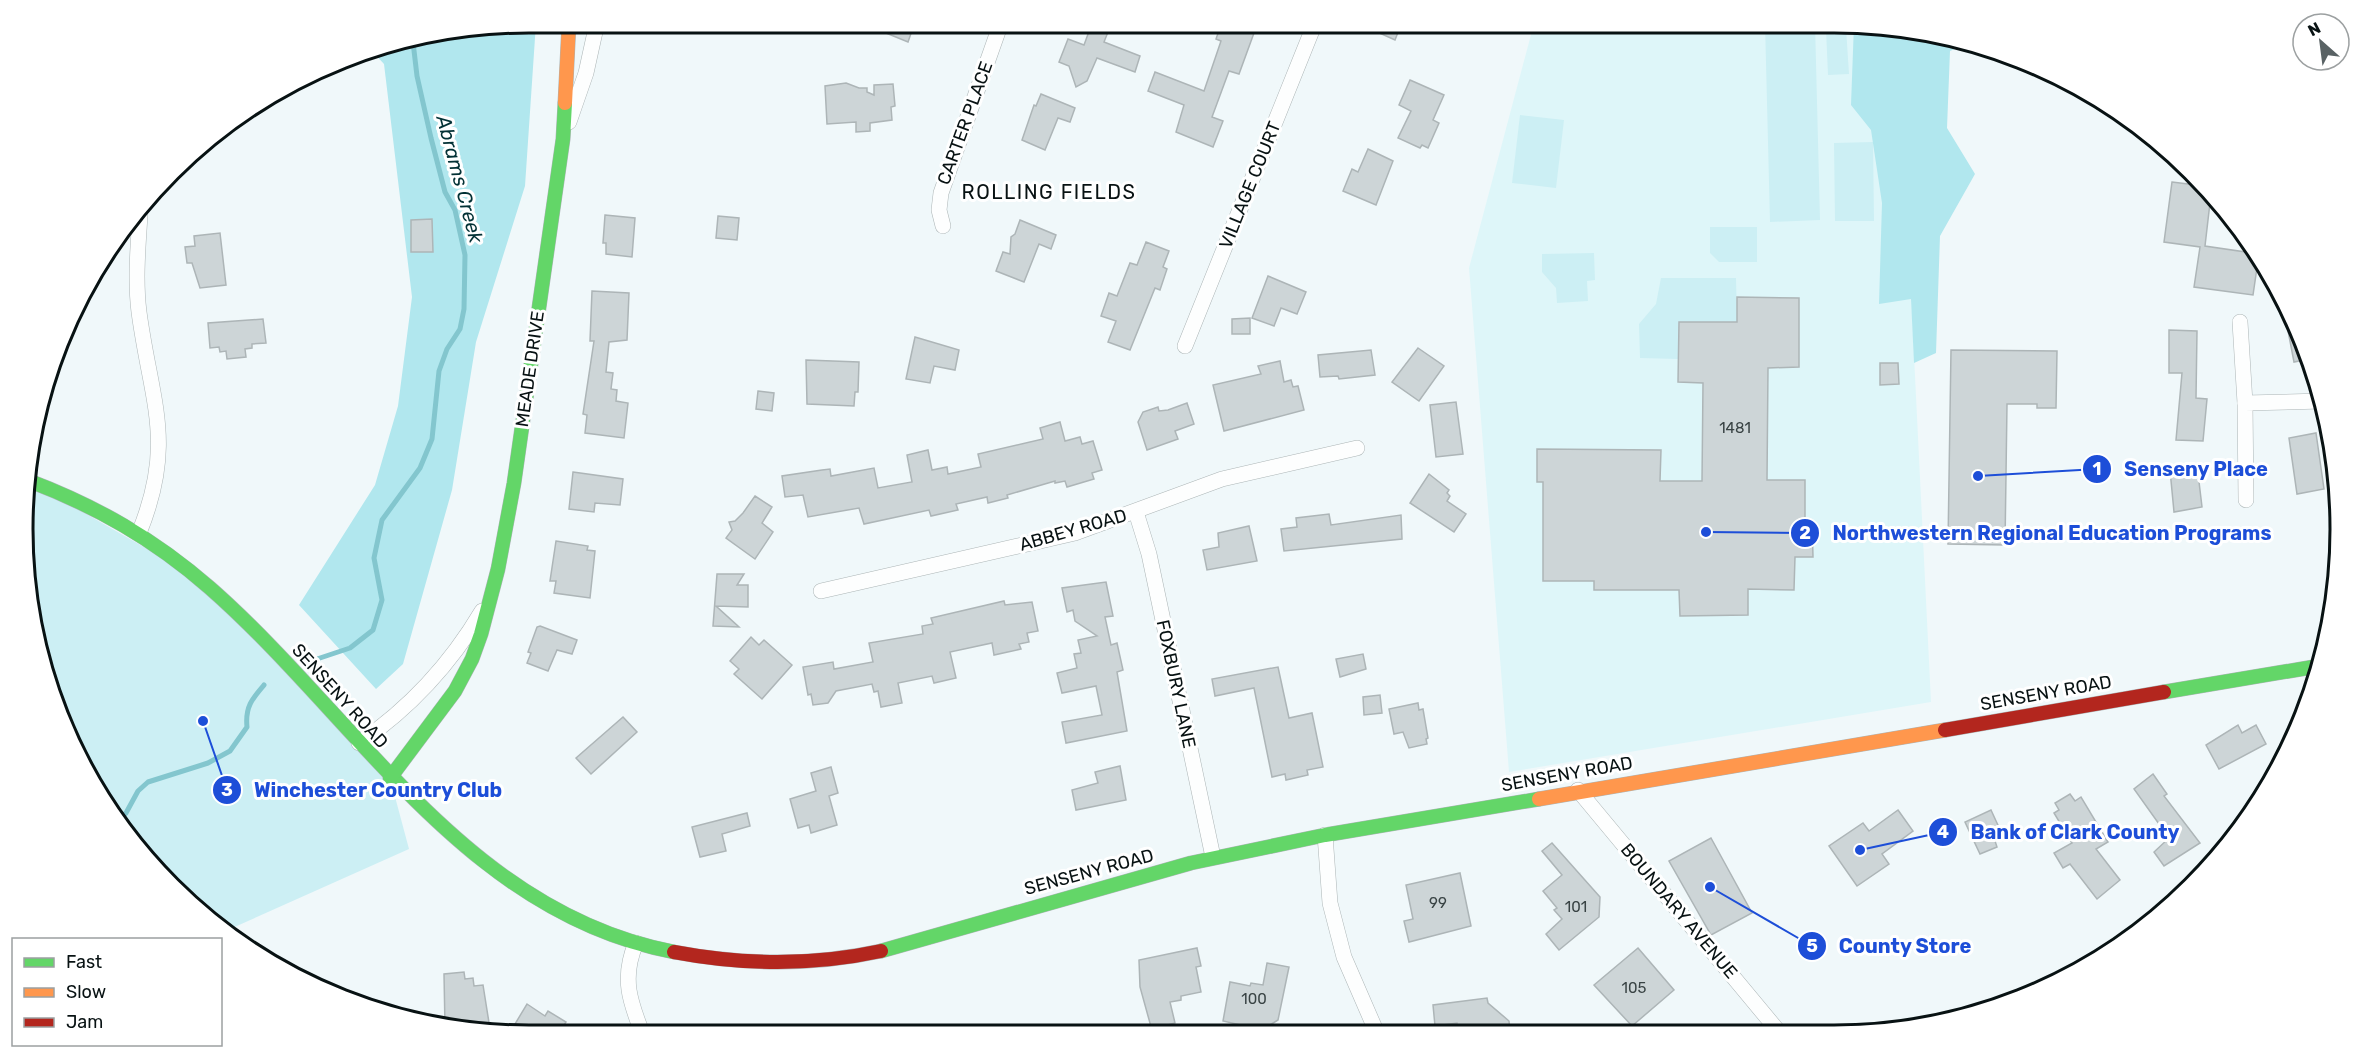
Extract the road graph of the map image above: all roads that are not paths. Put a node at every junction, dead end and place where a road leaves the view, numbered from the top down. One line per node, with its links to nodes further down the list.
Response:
1 (568, 33): 5 (main road, MEADE DRIVE)
2 (595, 33): 5 (street, MEADE DRIVE)
3 (997, 33): 7 (street, CARTER PLACE)
4 (1311, 33): 9 (street, VILLAGE COURT)
5 (563, 139): 18 (main road, MEADE DRIVE)
6 (140, 221): 16 (street)
7 (943, 226)
8 (2240, 322): 11 (street)
9 (1185, 346)
10 (2313, 401): 11 (street)
11 (2245, 403): 14 (street)
12 (1357, 448): 15 (street, ABBEY ROAD)
13 (35, 483): 16 (main road, SENSENY ROAD)
14 (2246, 500)
15 (1136, 512): 17 (street, ABBEY ROAD); 24 (street, FOXBURY LANE)
16 (139, 533): 20 (main road, SENSENY ROAD)
17 (821, 591)
18 (490, 598): 20 (street, MEADE DRIVE); 21 (main road, MEADE DRIVE)
19 (2310, 668): 22 (main road, SENSENY ROAD)
20 (359, 743): 21 (main road, SENSENY ROAD)
21 (390, 778): 25 (main road, SENSENY ROAD)
22 (1578, 790): 23 (main road, SENSENY ROAD); 28 (street, BOUNDARY AVENUE)
23 (1325, 835): 24 (main road, SENSENY ROAD); 27 (street)
24 (1213, 857): 25 (main road, SENSENY ROAD)
25 (636, 944): 26 (street)
26 (639, 1025)
27 (1374, 1025)
28 (1773, 1025)

